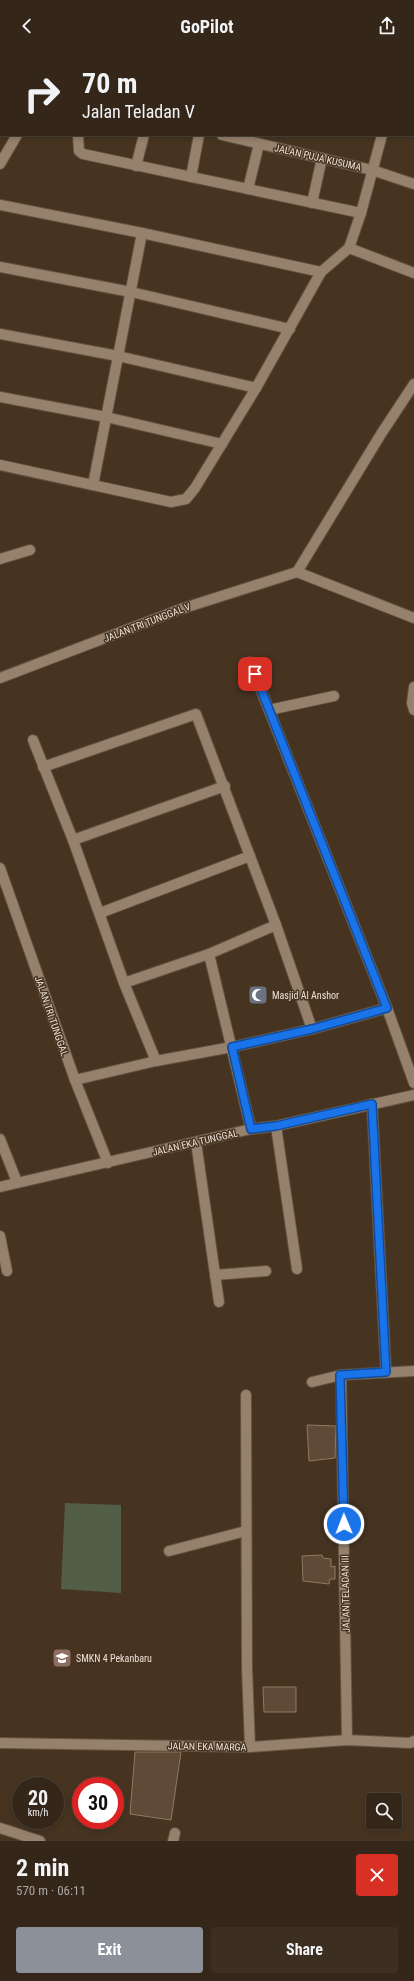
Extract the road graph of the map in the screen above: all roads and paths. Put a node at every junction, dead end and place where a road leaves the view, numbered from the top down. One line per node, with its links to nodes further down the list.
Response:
1 (16, 136): 9 (street)
2 (78, 136): 10 (street)
3 (144, 136): 10 (street)
4 (200, 136): 12 (street)
5 (226, 136): 7 (street, JALAN PUJA KUSUMA)
6 (382, 136): 11 (street)
7 (259, 144): 8 (street, JALAN PUJA KUSUMA); 14 (street)
8 (322, 158): 11 (street, JALAN PUJA KUSUMA); 15 (street)
9 (0, 164)
10 (136, 166): 12 (street)
11 (372, 170): 13 (street, JALAN PUJA KUSUMA); 17 (street)
12 (190, 177): 14 (street)
13 (414, 184)
14 (248, 189): 15 (street)
15 (312, 203): 17 (street)
16 (0, 205): 18 (street)
17 (361, 213): 19 (street)
18 (142, 233): 21 (street); 23 (street)
19 (349, 248): 21 (street); 22 (street)
20 (0, 267): 23 (street)
21 (321, 272): 24 (street)
22 (414, 273)
23 (130, 292): 24 (street); 26 (street)
24 (290, 329): 28 (street)
25 (0, 334): 26 (street)
26 (118, 356): 28 (street); 30 (street)
27 (414, 384): 36 (street)
28 (256, 388): 31 (street)
29 (0, 397): 30 (street)
30 (106, 417): 31 (street); 33 (street)
31 (222, 444): 33 (street)
32 (0, 466): 33 (street)
33 (93, 485)
34 (30, 550): 35 (street)
35 (0, 559)
36 (297, 572): 37 (street); 39 (street, JALAN TRI TUNGGAL V)
37 (414, 618)
38 (250, 662): 42 (street)
39 (0, 678)
40 (414, 686): 43 (street)
41 (334, 696): 42 (street)
42 (269, 710): 54 (street)
43 (414, 710)
44 (33, 740): 45 (street)
45 (43, 768): 46 (street); 47 (street)
46 (225, 786): 47 (street); 48 (street)
47 (73, 840): 50 (street)
48 (250, 856): 50 (street); 51 (street)
49 (0, 868): 58 (street, JALAN TRI TUNGGAL)
50 (100, 913): 53 (street)
51 (276, 925): 52 (street); 55 (street)
52 (209, 954): 53 (street); 56 (street)
53 (124, 983): 57 (street)
54 (387, 1008): 55 (street); 59 (street)
55 (312, 1029): 56 (street)
56 (232, 1047): 57 (street); 63 (street)
57 (156, 1061): 58 (street)
58 (75, 1080): 66 (street, JALAN TRI TUNGGAL)
59 (414, 1083)
60 (414, 1094): 61 (street, JALAN EKA TUNGGAL)
61 (372, 1104): 62 (street, JALAN EKA TUNGGAL); 76 (street)
62 (276, 1126): 63 (street, JALAN EKA TUNGGAL); 70 (street)
63 (251, 1129): 65 (street, JALAN EKA TUNGGAL)
64 (0, 1139): 67 (street)
65 (196, 1142): 66 (street, JALAN EKA TUNGGAL); 73 (street)
66 (108, 1163): 67 (street, JALAN EKA TUNGGAL)
67 (17, 1182): 68 (street, JALAN EKA TUNGGAL)
68 (0, 1187)
69 (0, 1236): 71 (street)
70 (297, 1269)
71 (7, 1271)
72 (266, 1271): 73 (street)
73 (215, 1275): 74 (street)
74 (219, 1302)
75 (414, 1371): 76 (street)
76 (386, 1372): 77 (street)
77 (340, 1375): 78 (street); 82 (street, JALAN TELADAN III)
78 (312, 1382)
79 (246, 1395): 80 (street)
80 (246, 1532): 81 (street); 85 (street)
81 (169, 1551)
82 (347, 1740): 83 (street, JALAN EKA MARGA); 85 (street, JALAN EKA MARGA)
83 (414, 1741)
84 (0, 1744): 85 (street, JALAN EKA MARGA)
85 (250, 1746)
86 (0, 1828): 87 (street)
87 (40, 1841)

